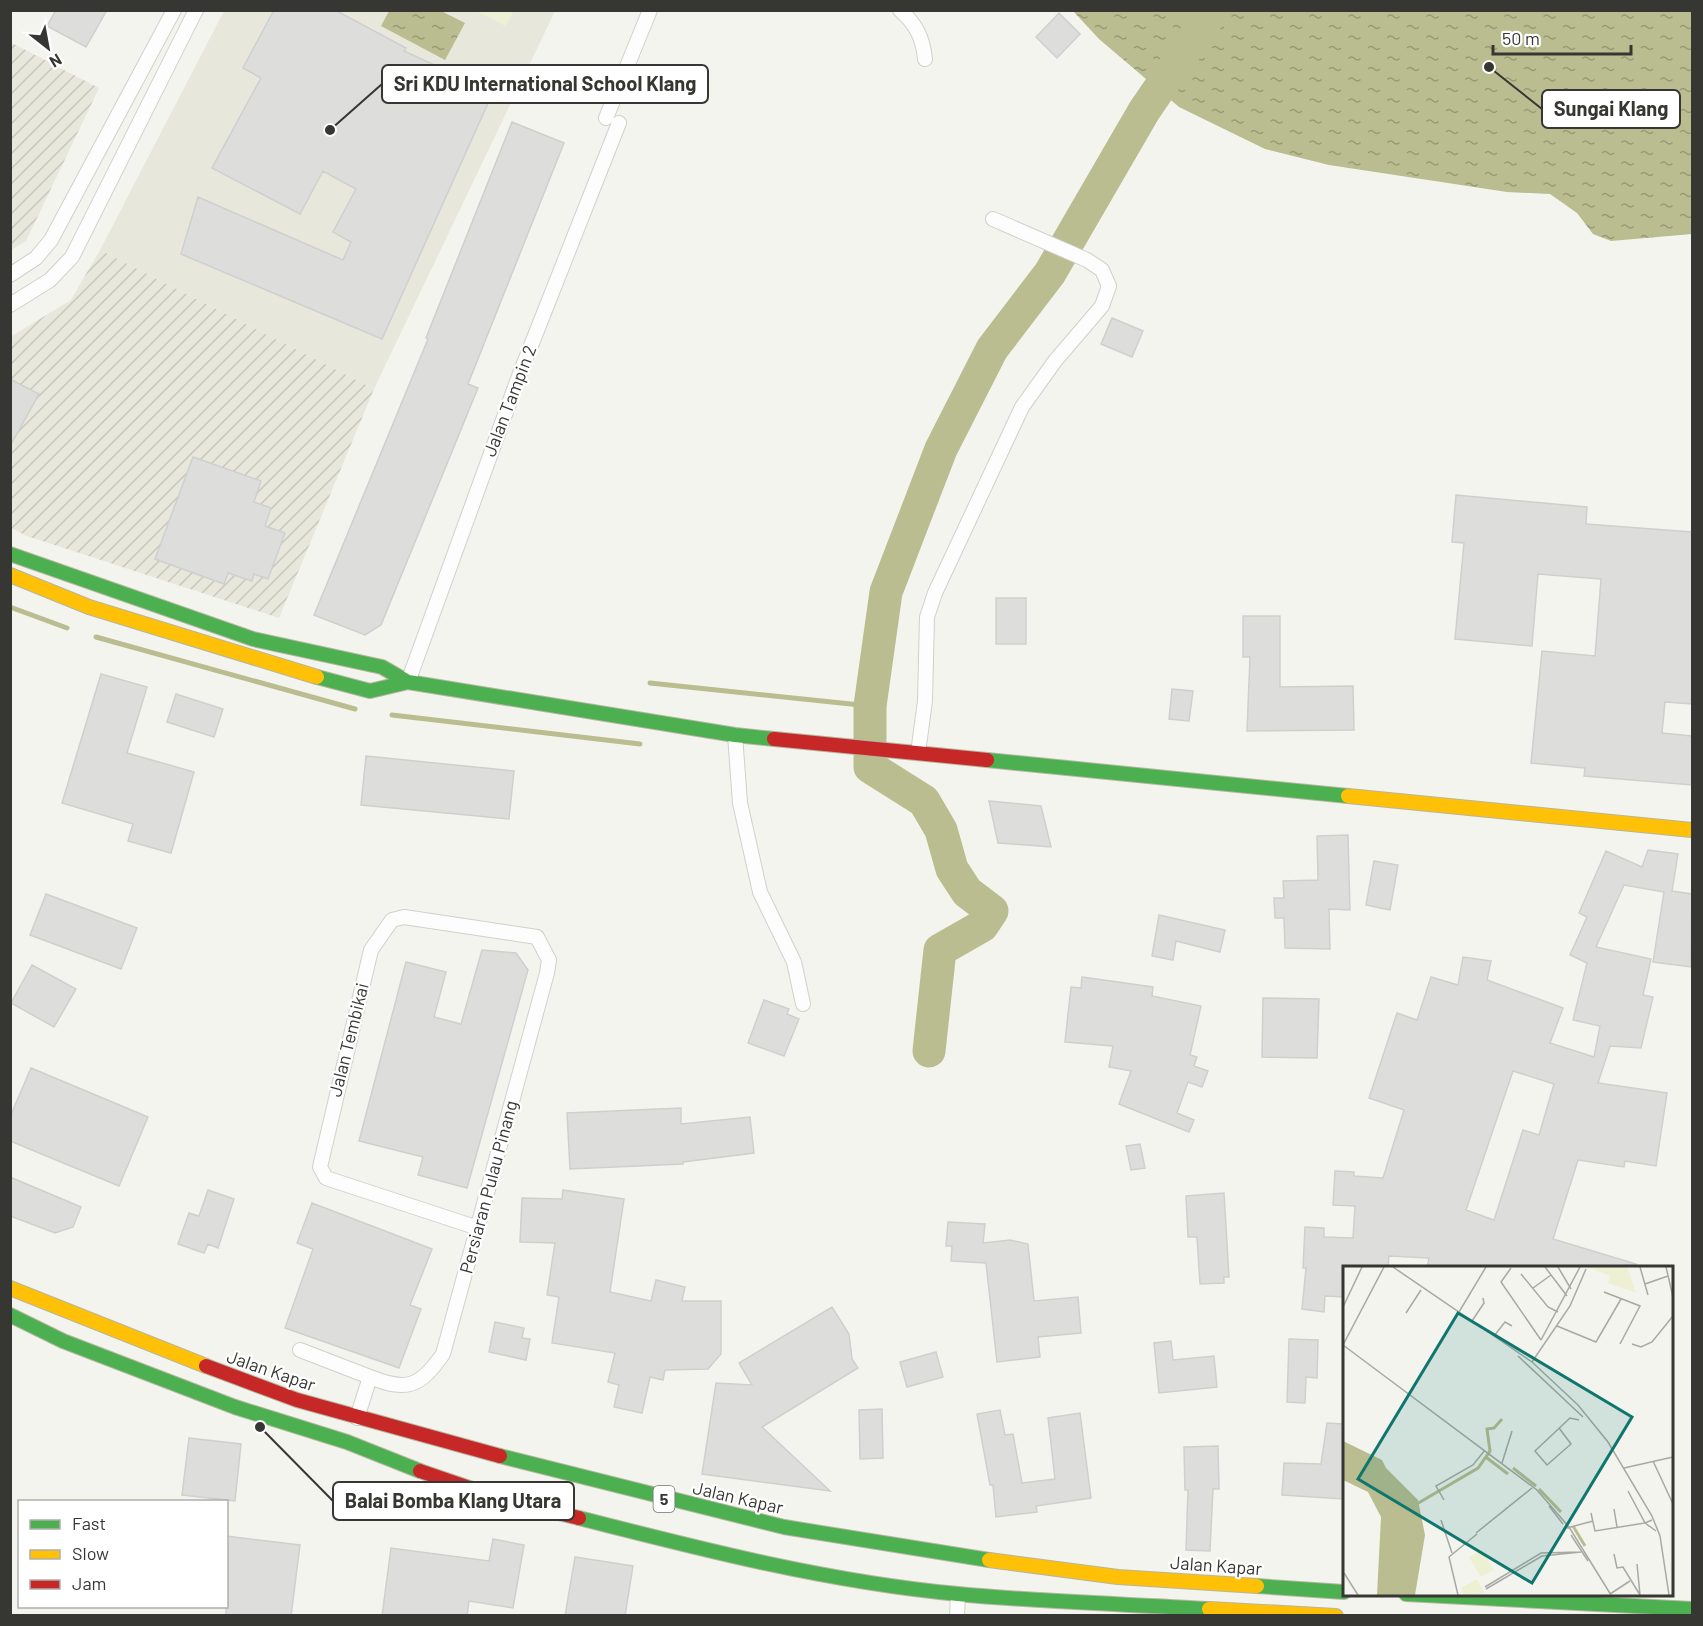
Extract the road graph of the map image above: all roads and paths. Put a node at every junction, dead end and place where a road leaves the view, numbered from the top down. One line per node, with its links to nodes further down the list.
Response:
1 (174, 10): 7 (street)
2 (196, 10): 8 (street)
3 (650, 10): 11 (street, Jalan Tampin 2)
4 (900, 10): 5 (street)
5 (925, 59)
6 (993, 219): 13 (street)
7 (10, 275)
8 (10, 305)
9 (10, 554): 11 (main road)
10 (10, 575): 11 (main road)
11 (408, 682): 12 (main road)
12 (735, 735): 13 (main road); 16 (street)
13 (918, 753): 14 (main road)
14 (1692, 830)
15 (404, 917): 17 (street, Persiaran Pulau Pinang); 17 (street, Jalan Tembikai)
16 (803, 1004)
17 (477, 1228): 21 (street, Persiaran Pulau Pinang)
18 (10, 1288): 22 (main road, Jalan Kapar / 5)
19 (10, 1315): 24 (main road, 5)
20 (300, 1350): 21 (street, Persiaran Pulau Pinang)
21 (370, 1377): 22 (street)
22 (357, 1418): 23 (main road, Jalan Kapar / 5)
23 (1343, 1592)
24 (958, 1594): 27 (street); 28 (main road, 5)
25 (1442, 1596): 26 (main road)
26 (1692, 1610)
27 (957, 1616)
28 (1336, 1616)

